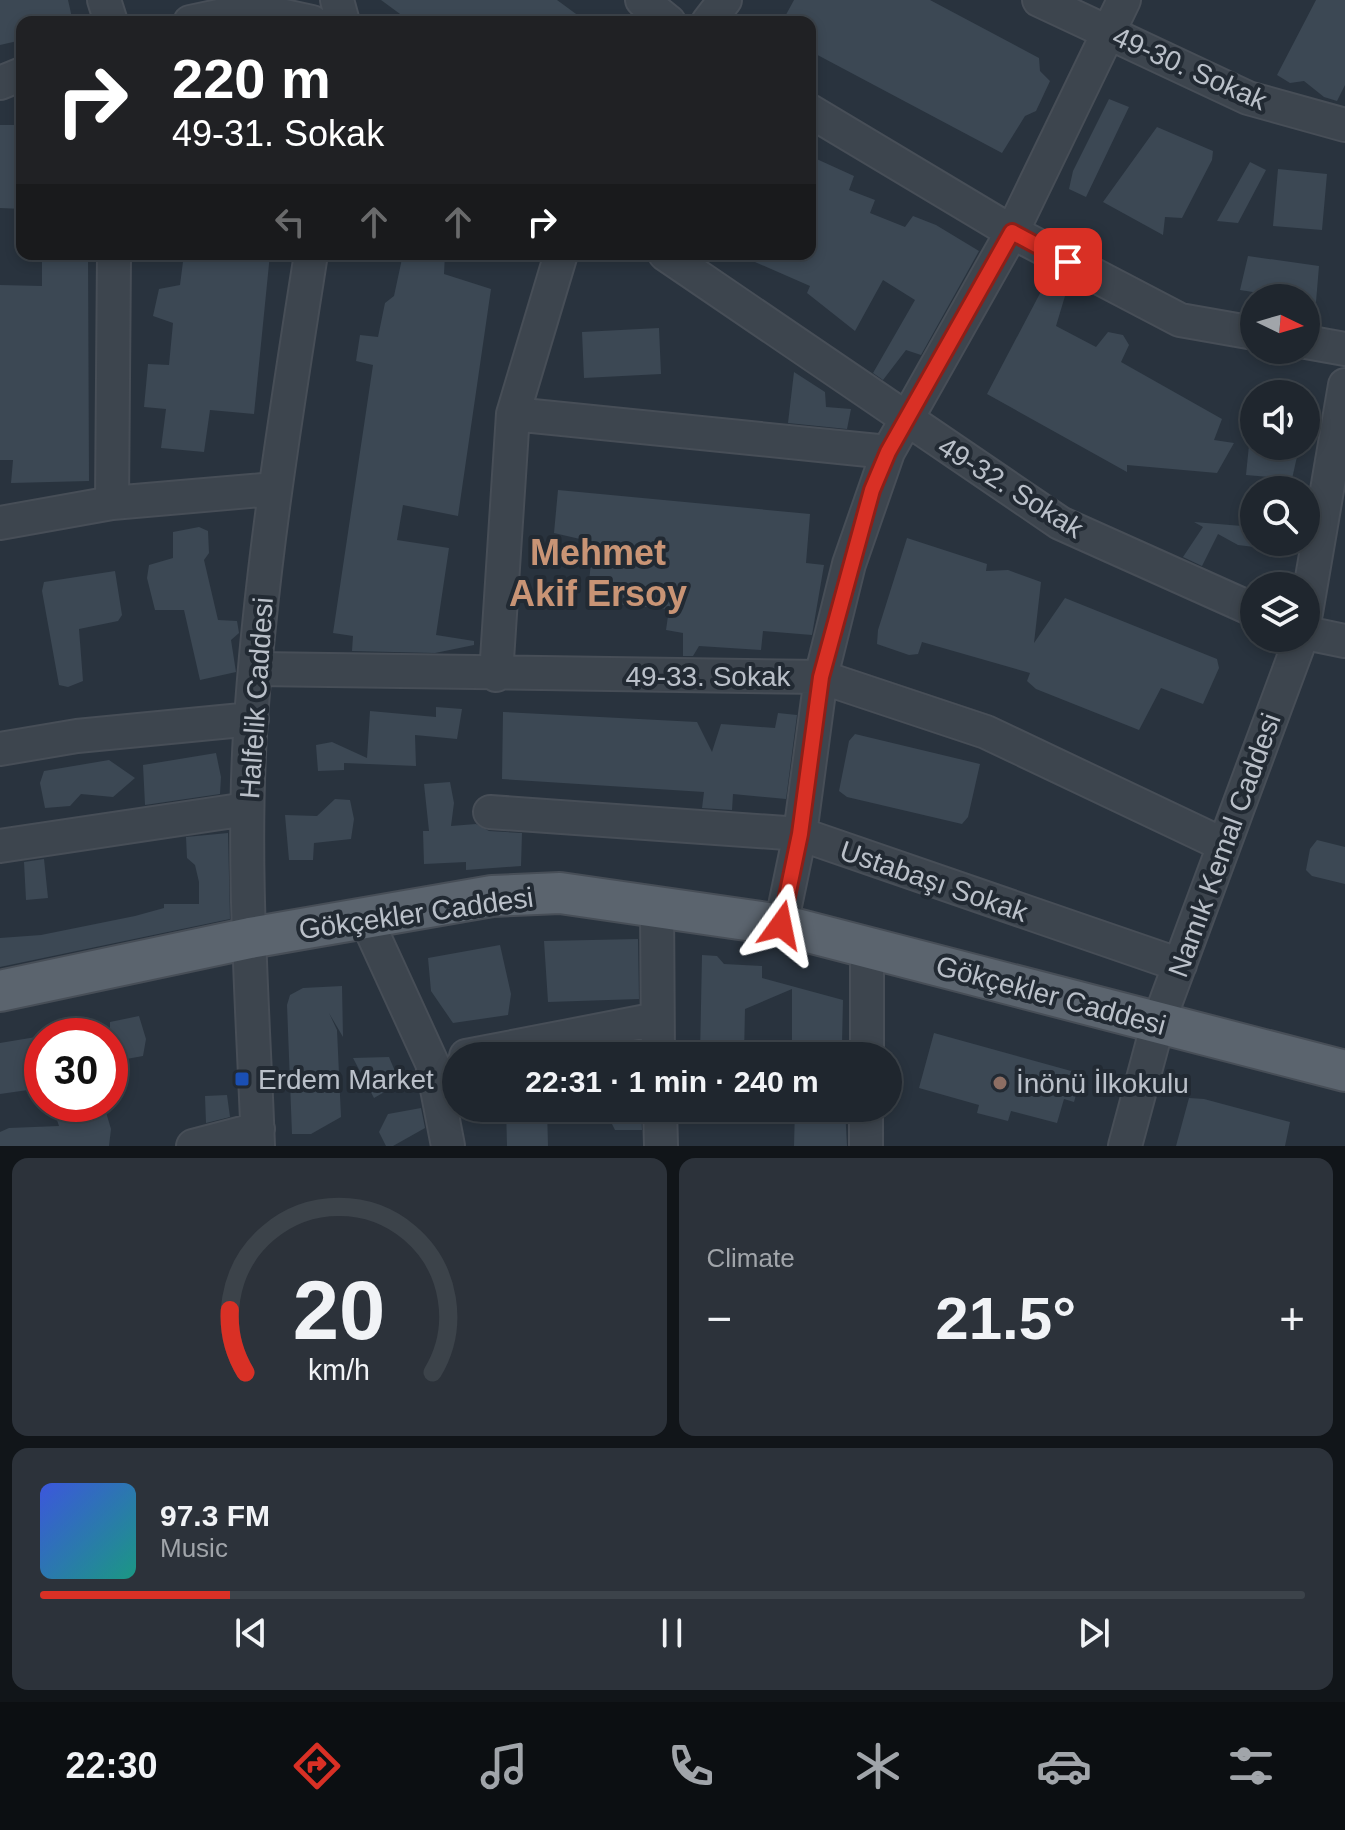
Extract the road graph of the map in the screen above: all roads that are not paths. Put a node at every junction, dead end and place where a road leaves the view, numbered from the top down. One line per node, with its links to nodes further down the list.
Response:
1 (642, 0): 7 (street)
2 (725, 0): 8 (street)
3 (1039, 0): 9 (street, 49-30. Sokak)
4 (1124, 0): 9 (street)
5 (219, 16): 6 (street)
6 (284, 16)
7 (662, 16)
8 (713, 16)
9 (1107, 33): 11 (street, 49-30. Sokak); 12 (street)
10 (816, 115): 12 (street)
11 (1345, 125)
12 (1012, 232): 17 (street); 22 (street)
13 (114, 260): 25 (street)
14 (310, 260): 24 (street, Halfelik Caddesi)
15 (559, 260): 21 (street)
16 (674, 260): 22 (street, 49-32. Sokak)
17 (1240, 331)
18 (1320, 345): 19 (street)
19 (1345, 349)
20 (1345, 385): 27 (street)
21 (513, 414): 23 (street); 33 (street)
22 (906, 421): 23 (street); 28 (street, 49-32. Sokak)
23 (888, 452): 34 (street)
24 (274, 489): 25 (street); 32 (street, Halfelik Caddesi)
25 (112, 503): 26 (street)
26 (0, 523)
27 (1313, 572)
28 (1240, 604)
29 (1320, 636): 30 (street)
30 (1345, 641)
31 (1296, 652): 40 (street, Namık Kemal Caddesi)
32 (257, 669): 33 (street, 49-33. Sokak); 35 (street, Halfelik Caddesi)
33 (496, 675): 34 (street, 49-33. Sokak)
34 (821, 677): 39 (street); 40 (street, 49-33. Sokak)
35 (252, 719): 36 (street); 37 (street, Halfelik Caddesi)
36 (0, 749)
37 (247, 809): 41 (street); 45 (street, Halfelik Caddesi)
38 (490, 812): 39 (street, Ustabaşı Sokak)
39 (800, 834): 44 (street); 47 (street, Ustabaşı Sokak)
40 (1222, 844): 47 (street, Namık Kemal Caddesi)
41 (0, 846)
42 (657, 904): 43 (main road, Gökçekler Caddesi); 44 (main road, Gökçekler Caddesi); 49 (street)
43 (366, 919): 45 (main road, Gökçekler Caddesi); 54 (street)
44 (781, 925): 46 (main road, Gökçekler Caddesi)
45 (250, 938): 48 (main road, Gökçekler Caddesi); 59 (street, Halfelik Caddesi)
46 (867, 947): 50 (main road, Gökçekler Caddesi); 53 (street)
47 (1180, 965): 50 (street, Namık Kemal Caddesi)
48 (0, 991)
49 (657, 1019): 51 (street); 52 (street)
50 (1158, 1023): 55 (main road, Gökçekler Caddesi); 64 (street, Namık Kemal Caddesi)
51 (538, 1042)
52 (658, 1042)
53 (867, 1042)
54 (442, 1056)
55 (1345, 1071)
56 (447, 1122): 61 (street)
57 (660, 1122): 62 (street)
58 (866, 1122): 63 (street)
59 (258, 1137): 60 (street)
60 (193, 1146)
61 (448, 1146)
62 (661, 1146)
63 (866, 1146)
64 (1125, 1146)

